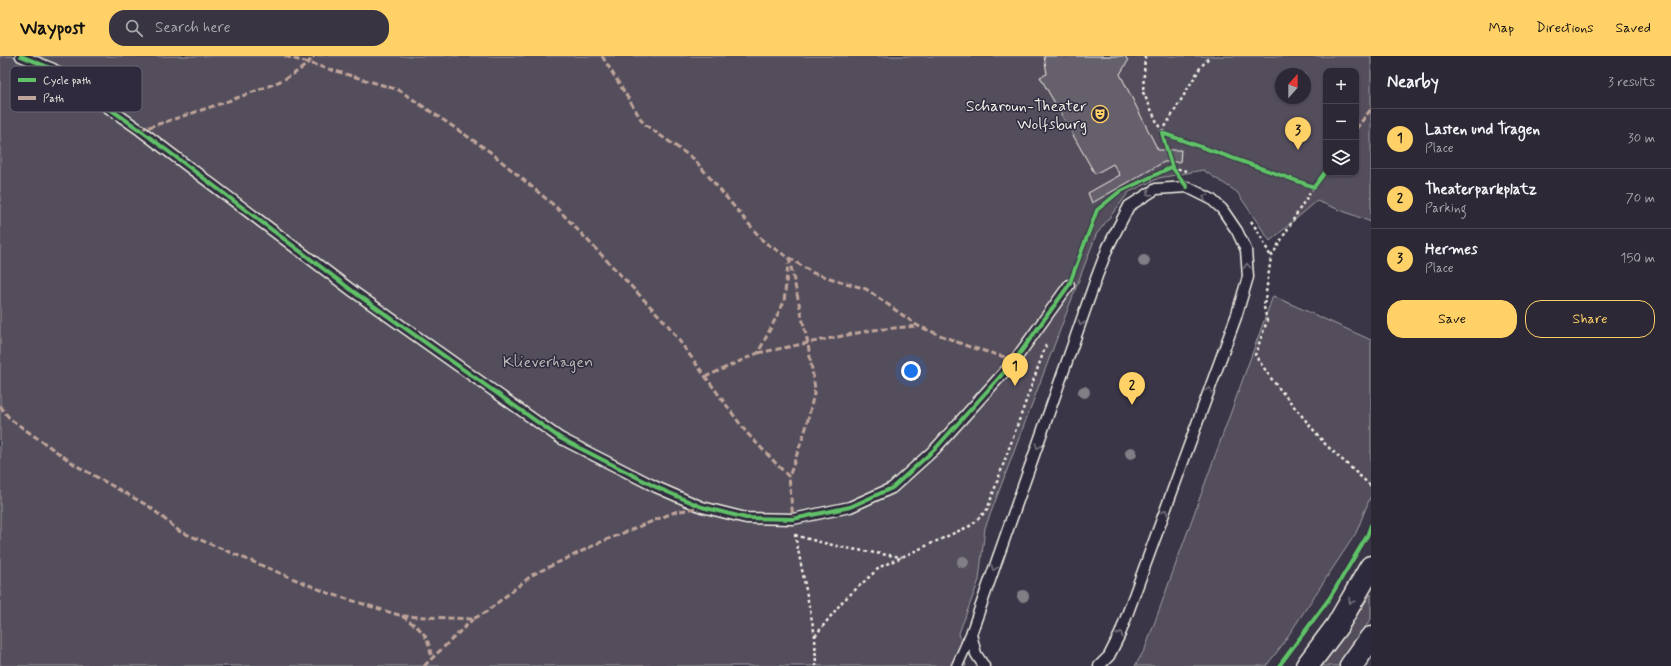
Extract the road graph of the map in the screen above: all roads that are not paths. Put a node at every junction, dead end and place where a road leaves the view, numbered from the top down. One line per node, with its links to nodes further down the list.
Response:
1 (21, 56): 2 (lane)
2 (44, 66)
3 (114, 112): 4 (lane)
4 (1069, 285)
5 (1371, 567): 11 (main road, one-way to 11)
6 (971, 634): 8 (lane); 9 (lane); 10 (lane, one-way to 6)
7 (1371, 638): 12 (main road)
8 (957, 666)
9 (984, 666)
10 (1099, 666)
11 (1307, 666)
12 (1351, 666)

